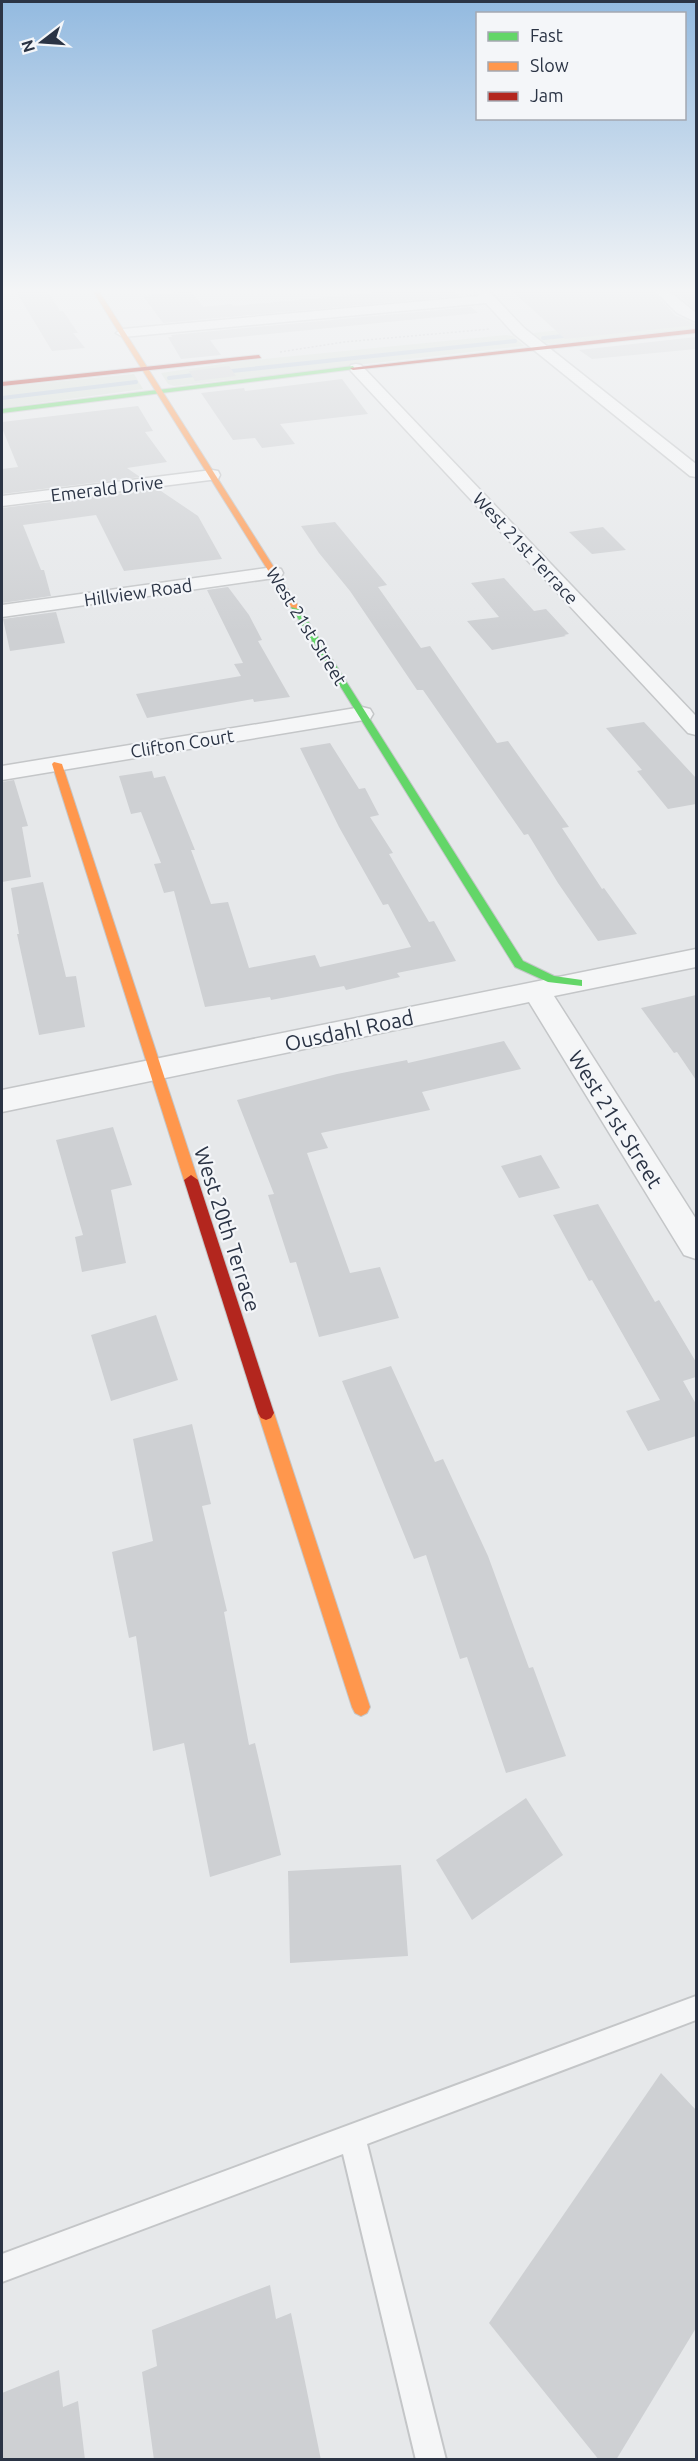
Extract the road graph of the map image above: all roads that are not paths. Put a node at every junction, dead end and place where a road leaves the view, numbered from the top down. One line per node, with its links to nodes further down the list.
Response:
1 (70, 403): 5 (street)
2 (167, 403): 7 (street, West 21st Street)
3 (389, 403): 12 (street, West 21st Terrace)
4 (608, 403): 6 (street)
5 (2, 411)
6 (696, 472)
7 (212, 475): 8 (street, Emerald Drive); 9 (street, West 21st Street)
8 (2, 501)
9 (274, 573): 10 (street, Hillview Road); 11 (street, West 21st Street)
10 (2, 611)
11 (362, 714): 13 (street, Clifton Court); 16 (street, West 21st Street)
12 (696, 728)
13 (57, 764): 14 (street, Clifton Court); 20 (street, West 20th Terrace)
14 (2, 773)
15 (696, 958): 17 (street, Ousdahl Road)
16 (519, 964): 17 (street); 19 (street)
17 (578, 983): 18 (street, Ousdahl Road)
18 (536, 991): 19 (street, Ousdahl Road); 22 (street, West 21st Street)
19 (502, 998): 20 (street, Ousdahl Road)
20 (155, 1070): 21 (street, Ousdahl Road); 23 (street, West 20th Terrace)
21 (2, 1101)
22 (696, 1246)
23 (361, 1707)
24 (696, 2008): 25 (lane)
25 (351, 2138): 26 (lane); 27 (lane)
26 (2, 2268)
27 (431, 2460)

